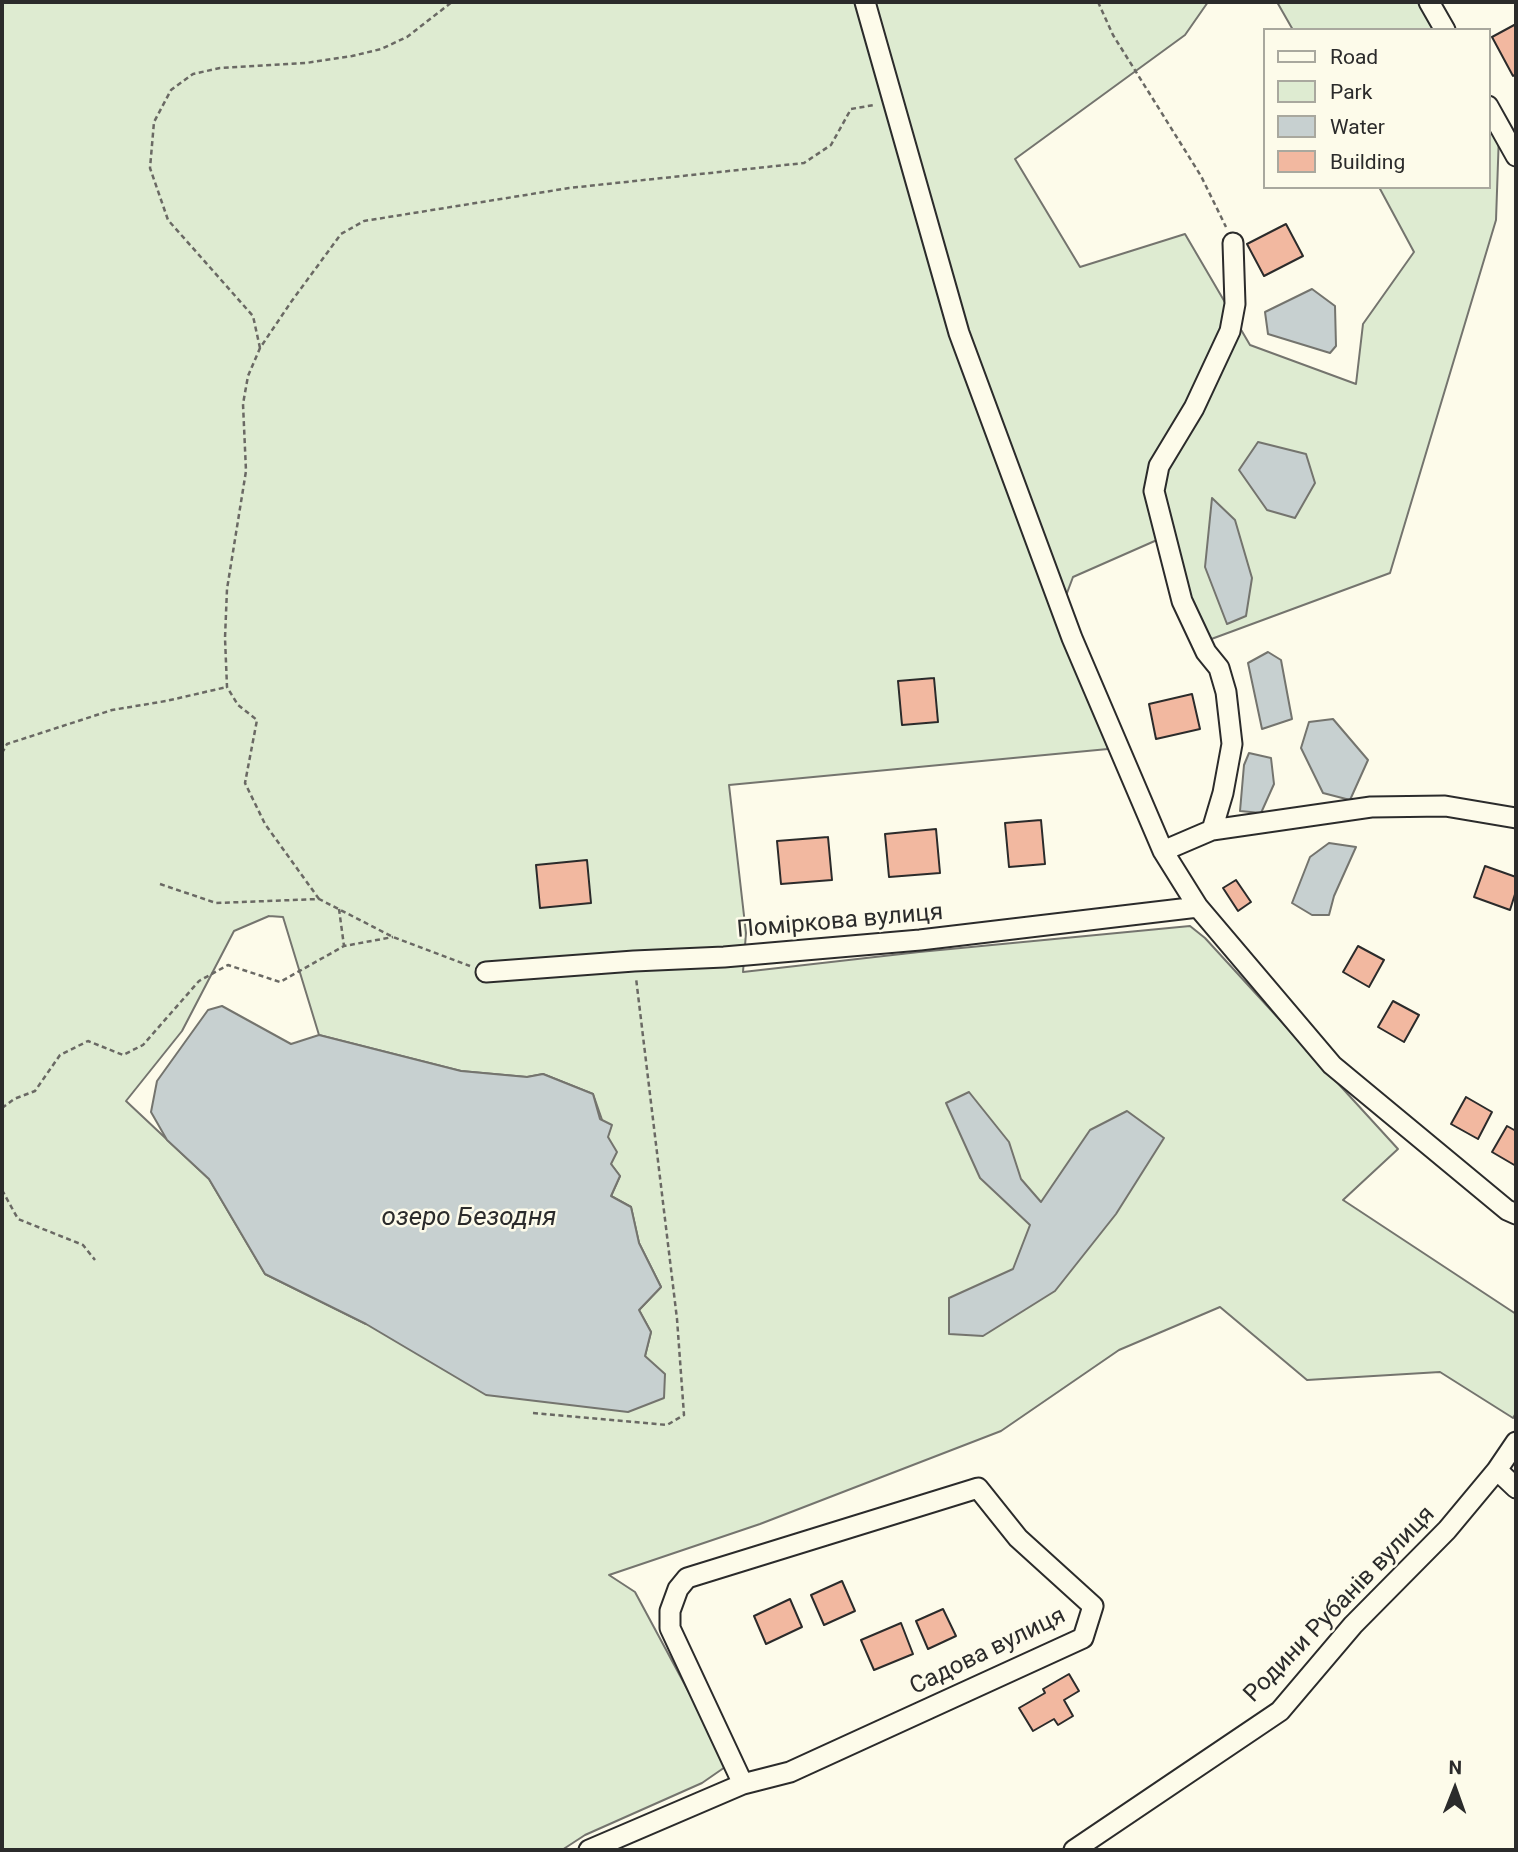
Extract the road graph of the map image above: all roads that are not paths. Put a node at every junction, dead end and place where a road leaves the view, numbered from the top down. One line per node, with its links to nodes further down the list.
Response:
1 (865, 2): 9 (street)
2 (1429, 2): 3 (street)
3 (1444, 28)
4 (1490, 110): 5 (street)
5 (1516, 156)
6 (1233, 243): 8 (street)
7 (1516, 818): 8 (street)
8 (1212, 830): 9 (street)
9 (1163, 851): 10 (street)
10 (1198, 907): 11 (street, Поміркова вулиця); 12 (street)
11 (486, 972)
12 (1516, 1214)
13 (1516, 1442): 14 (street, Родини Рубанів вулиця)
14 (1497, 1470): 15 (street); 18 (street, Родини Рубанів вулиця)
15 (1516, 1488)
16 (743, 1784): 16 (street, Садова вулиця); 17 (street)
17 (589, 1850)
18 (1073, 1850)

